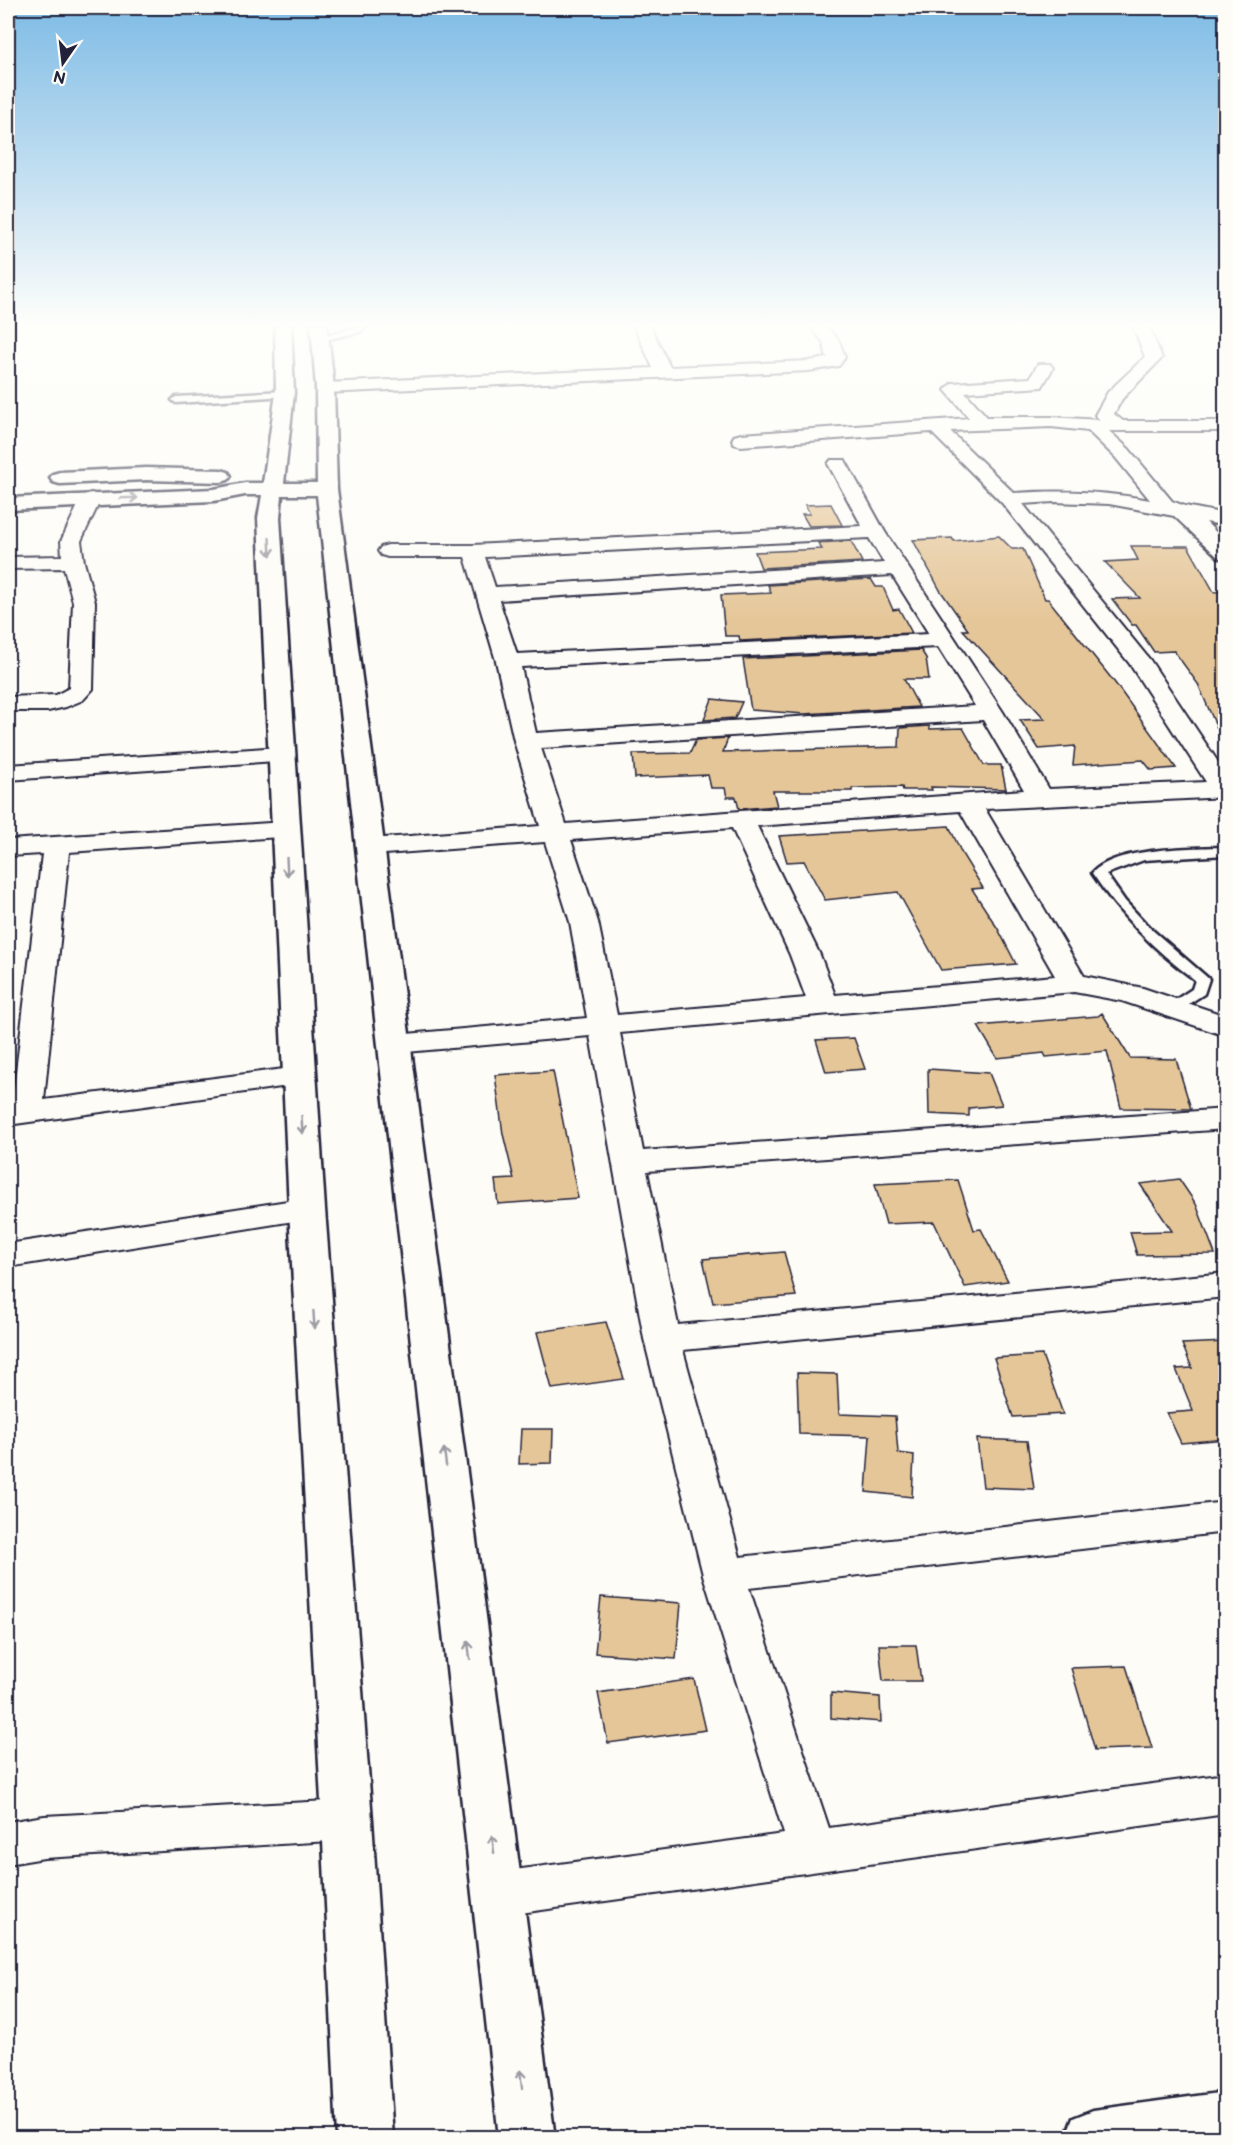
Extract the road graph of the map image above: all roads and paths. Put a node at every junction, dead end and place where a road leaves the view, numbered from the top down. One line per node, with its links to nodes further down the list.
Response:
1 (276, 424): 11 (main road)
2 (326, 424): 12 (main road)
3 (965, 424): 5 (street)
4 (1081, 424): 6 (street)
5 (935, 426): 8 (street); 13 (street)
6 (1109, 426): 7 (street); 16 (street)
7 (1226, 426)
8 (741, 440)
9 (838, 464): 18 (street)
10 (42, 479): 11 (main road)
11 (258, 489): 12 (main road); 14 (main road, one-way to 11); 31 (main road, one-way to 31)
12 (327, 489): 40 (main road)
13 (1009, 499): 16 (street); 33 (street)
14 (91, 500): 15 (main road); 22 (street)
15 (8, 504)
16 (1186, 514): 17 (street); 21 (street)
17 (1226, 520)
18 (875, 532): 20 (street); 24 (street)
19 (388, 551): 20 (street)
20 (473, 551): 25 (street)
21 (1226, 554)
22 (73, 562): 23 (street); 28 (street)
23 (8, 563)
24 (900, 568): 25 (street); 26 (street)
25 (486, 594): 27 (street)
26 (944, 640): 27 (street); 29 (street)
27 (508, 661): 30 (street)
28 (8, 704)
29 (991, 712): 30 (street); 34 (street)
30 (526, 741): 38 (street)
31 (281, 755): 32 (street); 37 (main road)
32 (8, 773)
33 (1224, 789): 34 (street)
34 (1041, 797): 35 (street)
35 (968, 802): 36 (street); 43 (street)
36 (741, 820): 38 (street); 44 (street)
37 (285, 830): 39 (street); 49 (main road, one-way to 49)
38 (555, 834): 40 (street); 46 (street)
39 (56, 845): 41 (street); 50 (street)
40 (371, 847): 48 (main road)
41 (8, 848)
42 (1226, 851): 45 (lane)
43 (1074, 983): 44 (street); 45 (street)
44 (823, 1005): 46 (street)
45 (1174, 1007): 47 (street)
46 (604, 1024): 48 (street); 52 (street)
47 (1226, 1027)
48 (395, 1044): 63 (main road, one-way to 48)
49 (299, 1076): 50 (street); 53 (main road, one-way to 53)
50 (17, 1114)
51 (1226, 1119): 52 (street)
52 (628, 1162): 56 (street)
53 (307, 1209): 54 (street); 60 (main road, one-way to 60)
54 (8, 1257)
55 (1226, 1285): 56 (street)
56 (662, 1339): 58 (street)
57 (1226, 1517): 58 (street)
58 (724, 1575): 62 (street)
59 (1226, 1794): 62 (street)
60 (347, 1820): 61 (street); 65 (main road)
61 (8, 1843)
62 (813, 1851): 63 (street)
63 (499, 1894): 66 (main road, one-way to 63)
64 (1226, 2119): 67 (main road)
65 (365, 2138)
66 (527, 2138)
67 (1093, 2138)

